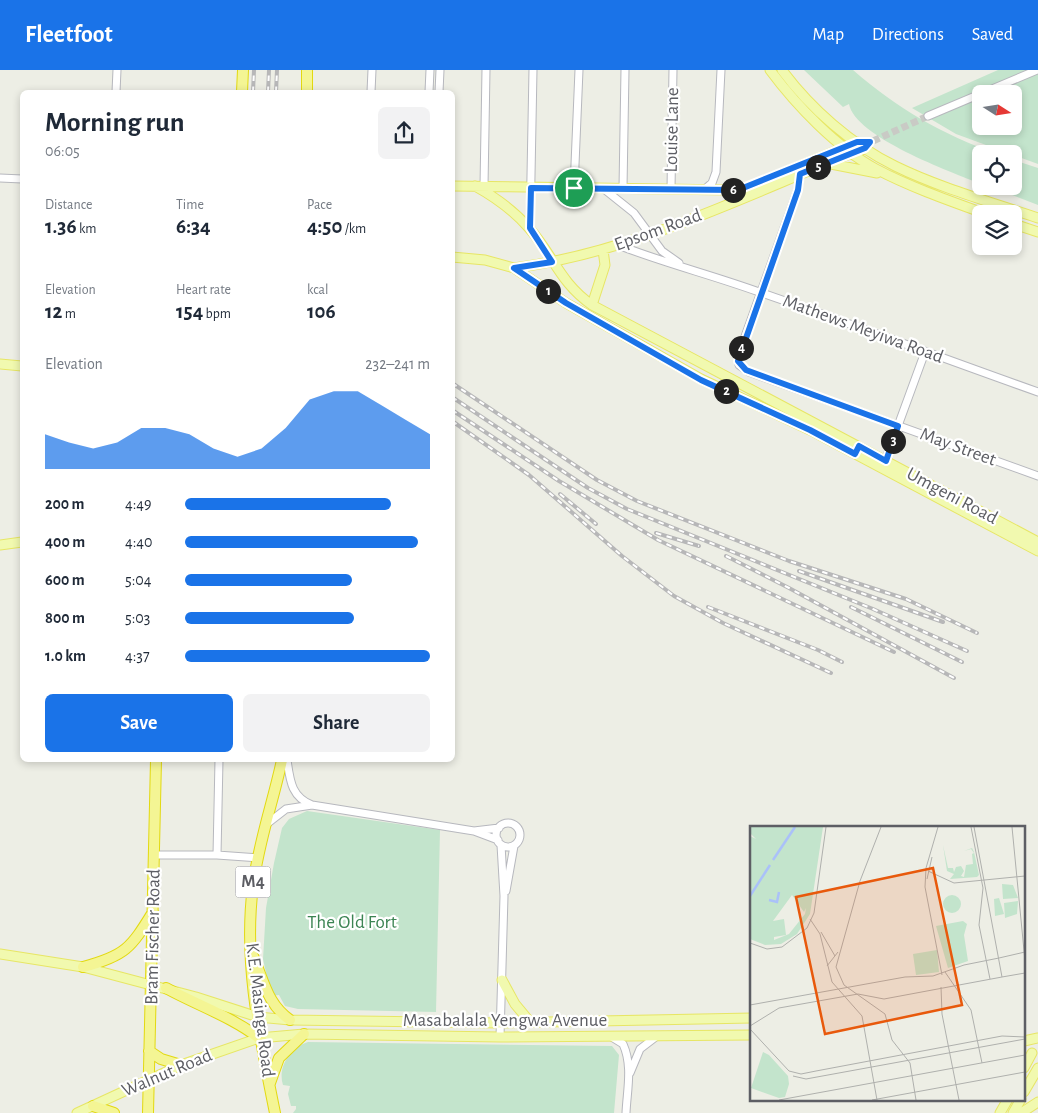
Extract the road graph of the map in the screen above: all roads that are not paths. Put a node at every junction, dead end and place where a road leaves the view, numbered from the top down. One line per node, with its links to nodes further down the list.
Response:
1 (117, 70): 16 (street)
2 (243, 70): 17 (highway)
3 (308, 70): 18 (highway)
4 (372, 70): 19 (street)
5 (430, 70): 20 (street)
6 (440, 70): 21 (street)
7 (486, 70): 33 (street)
8 (533, 70): 34 (street)
9 (579, 70): 35 (street)
10 (625, 70): 36 (street)
11 (673, 70): 38 (street, Louise Lane)
12 (721, 70): 39 (street)
13 (770, 70): 25 (main road)
14 (782, 70): 23 (main road)
15 (1037, 70): 22 (street)
16 (116, 90)
17 (242, 90)
18 (307, 90)
19 (371, 90)
20 (429, 90)
21 (439, 90)
22 (928, 116)
23 (857, 142): 24 (main road); 25 (main road)
24 (869, 144): 26 (main road, Epsom Road); 40 (main road)
25 (844, 146): 26 (main road); 39 (main road)
26 (853, 153): 27 (main road, Epsom Road); 29 (main road)
27 (827, 163): 28 (main road, Epsom Road); 29 (main road)
28 (800, 174): 47 (main road, Epsom Road); 54 (street)
29 (889, 176): 42 (main road)
30 (0, 178): 31 (street)
31 (20, 178)
32 (455, 186): 33 (main road)
33 (479, 186): 34 (main road); 45 (main road, Umgeni Road)
34 (531, 188): 35 (main road); 45 (street)
35 (574, 188): 37 (main road)
36 (622, 188): 37 (main road); 38 (main road)
37 (604, 189): 47 (street, Mathews Meyiwa Road)
38 (671, 189): 39 (main road)
39 (704, 190)
40 (978, 197): 41 (main road); 43 (main road)
41 (975, 205)
42 (972, 208)
43 (1038, 218)
44 (1022, 227): 46 (main road)
45 (530, 228): 51 (main road, Umgeni Road)
46 (1038, 232)
47 (649, 235): 48 (main road, Epsom Road); 52 (street, Mathews Meyiwa Road)
48 (618, 245): 49 (main road, Epsom Road); 52 (street, Mathews Meyiwa Road)
49 (602, 250): 51 (main road, Epsom Road); 55 (main road)
50 (455, 257): 53 (main road, Umgeni Road)
51 (552, 262): 53 (main road, Epsom Road); 55 (main road, Umgeni Road)
52 (687, 267): 54 (street, Mathews Meyiwa Road)
53 (514, 268): 60 (main road, Umgeni Road)
54 (760, 292): 56 (street, Mathews Meyiwa Road); 63 (street, May Street)
55 (592, 304): 59 (main road, Umgeni Road)
56 (925, 352): 61 (street, Mathews Meyiwa Road); 63 (street)
57 (0, 364): 58 (main road)
58 (20, 366)
59 (708, 367): 60 (main road); 62 (main road, Umgeni Road)
60 (701, 380): 62 (main road, Umgeni Road)
61 (1038, 392)
62 (812, 426): 64 (main road, Umgeni Road)
63 (898, 426): 64 (street); 65 (street, May Street)
64 (884, 464): 67 (main road, Umgeni Road); 69 (main road, Umgeni Road)
65 (1038, 476)
66 (20, 542): 68 (main road)
67 (1038, 542)
68 (0, 545)
69 (1038, 551)
70 (156, 762): 80 (highway, Bram Fischer Road)
71 (219, 762): 81 (street)
72 (282, 762): 75 (highway, K.E. Masinga Road / M4)
73 (287, 762): 74 (street)
74 (312, 805): 75 (street); 77 (street)
75 (266, 826): 82 (highway, K.E. Masinga Road / M4)
76 (499, 828): 77 (street); 78 (street); 79 (street)
77 (474, 831): 78 (street)
78 (499, 842): 79 (street); 83 (street)
79 (514, 846): 83 (street)
80 (154, 855): 81 (street); 84 (highway, Bram Fischer Road)
81 (217, 855): 82 (street)
82 (258, 858): 85 (highway, K.E. Masinga Road / M4)
83 (504, 896): 88 (street)
84 (154, 910): 87 (highway); 89 (highway, Bram Fischer Road)
85 (250, 948): 91 (highway, K.E. Masinga Road / M4); 93 (highway)
86 (0, 954): 87 (main road, Masabalala Yengwa Avenue)
87 (83, 967): 89 (main road, Masabalala Yengwa Avenue)
88 (502, 980): 94 (main road); 95 (street)
89 (152, 984): 90 (main road, Masabalala Yengwa Avenue); 102 (highway, Bram Fischer Road)
90 (166, 988): 91 (main road, Masabalala Yengwa Avenue); 101 (highway)
91 (258, 1017): 93 (main road, Masabalala Yengwa Avenue); 101 (highway, K.E. Masinga Road / M4)
92 (750, 1018): 94 (main road, Masabalala Yengwa Avenue)
93 (290, 1020): 95 (main road, Masabalala Yengwa Avenue)
94 (530, 1022): 95 (main road, Masabalala Yengwa Avenue)
95 (500, 1023): 100 (street)
96 (304, 1034): 100 (main road, Masabalala Yengwa Avenue); 101 (main road, Masabalala Yengwa Avenue); 108 (highway)
97 (750, 1035): 99 (main road, Masabalala Yengwa Avenue)
98 (610, 1036): 99 (main road, Masabalala Yengwa Avenue); 100 (main road, Masabalala Yengwa Avenue); 106 (street)
99 (657, 1036): 106 (street)
100 (500, 1037)
101 (259, 1038): 104 (main road, Walnut Road); 108 (highway, K.E. Masinga Road / M4)
102 (149, 1052): 104 (highway); 107 (highway, Bram Fischer Road)
103 (1032, 1053): 105 (main road)
104 (181, 1065): 107 (main road, Walnut Road)
105 (1031, 1072): 109 (main road)
106 (629, 1076): 118 (street)
107 (149, 1080): 113 (main road, Walnut Road); 116 (highway, Bram Fischer Road)
108 (269, 1084): 117 (highway, K.E. Masinga Road / M4)
109 (1026, 1086)
110 (1006, 1100): 119 (main road)
111 (1020, 1100): 120 (main road)
112 (1038, 1102): 121 (main road)
113 (93, 1106): 114 (main road, Walnut Road); 115 (highway)
114 (77, 1113)
115 (114, 1113)
116 (148, 1113)
117 (275, 1113)
118 (626, 1113)
119 (999, 1113)
120 (1013, 1113)
121 (1021, 1113)

